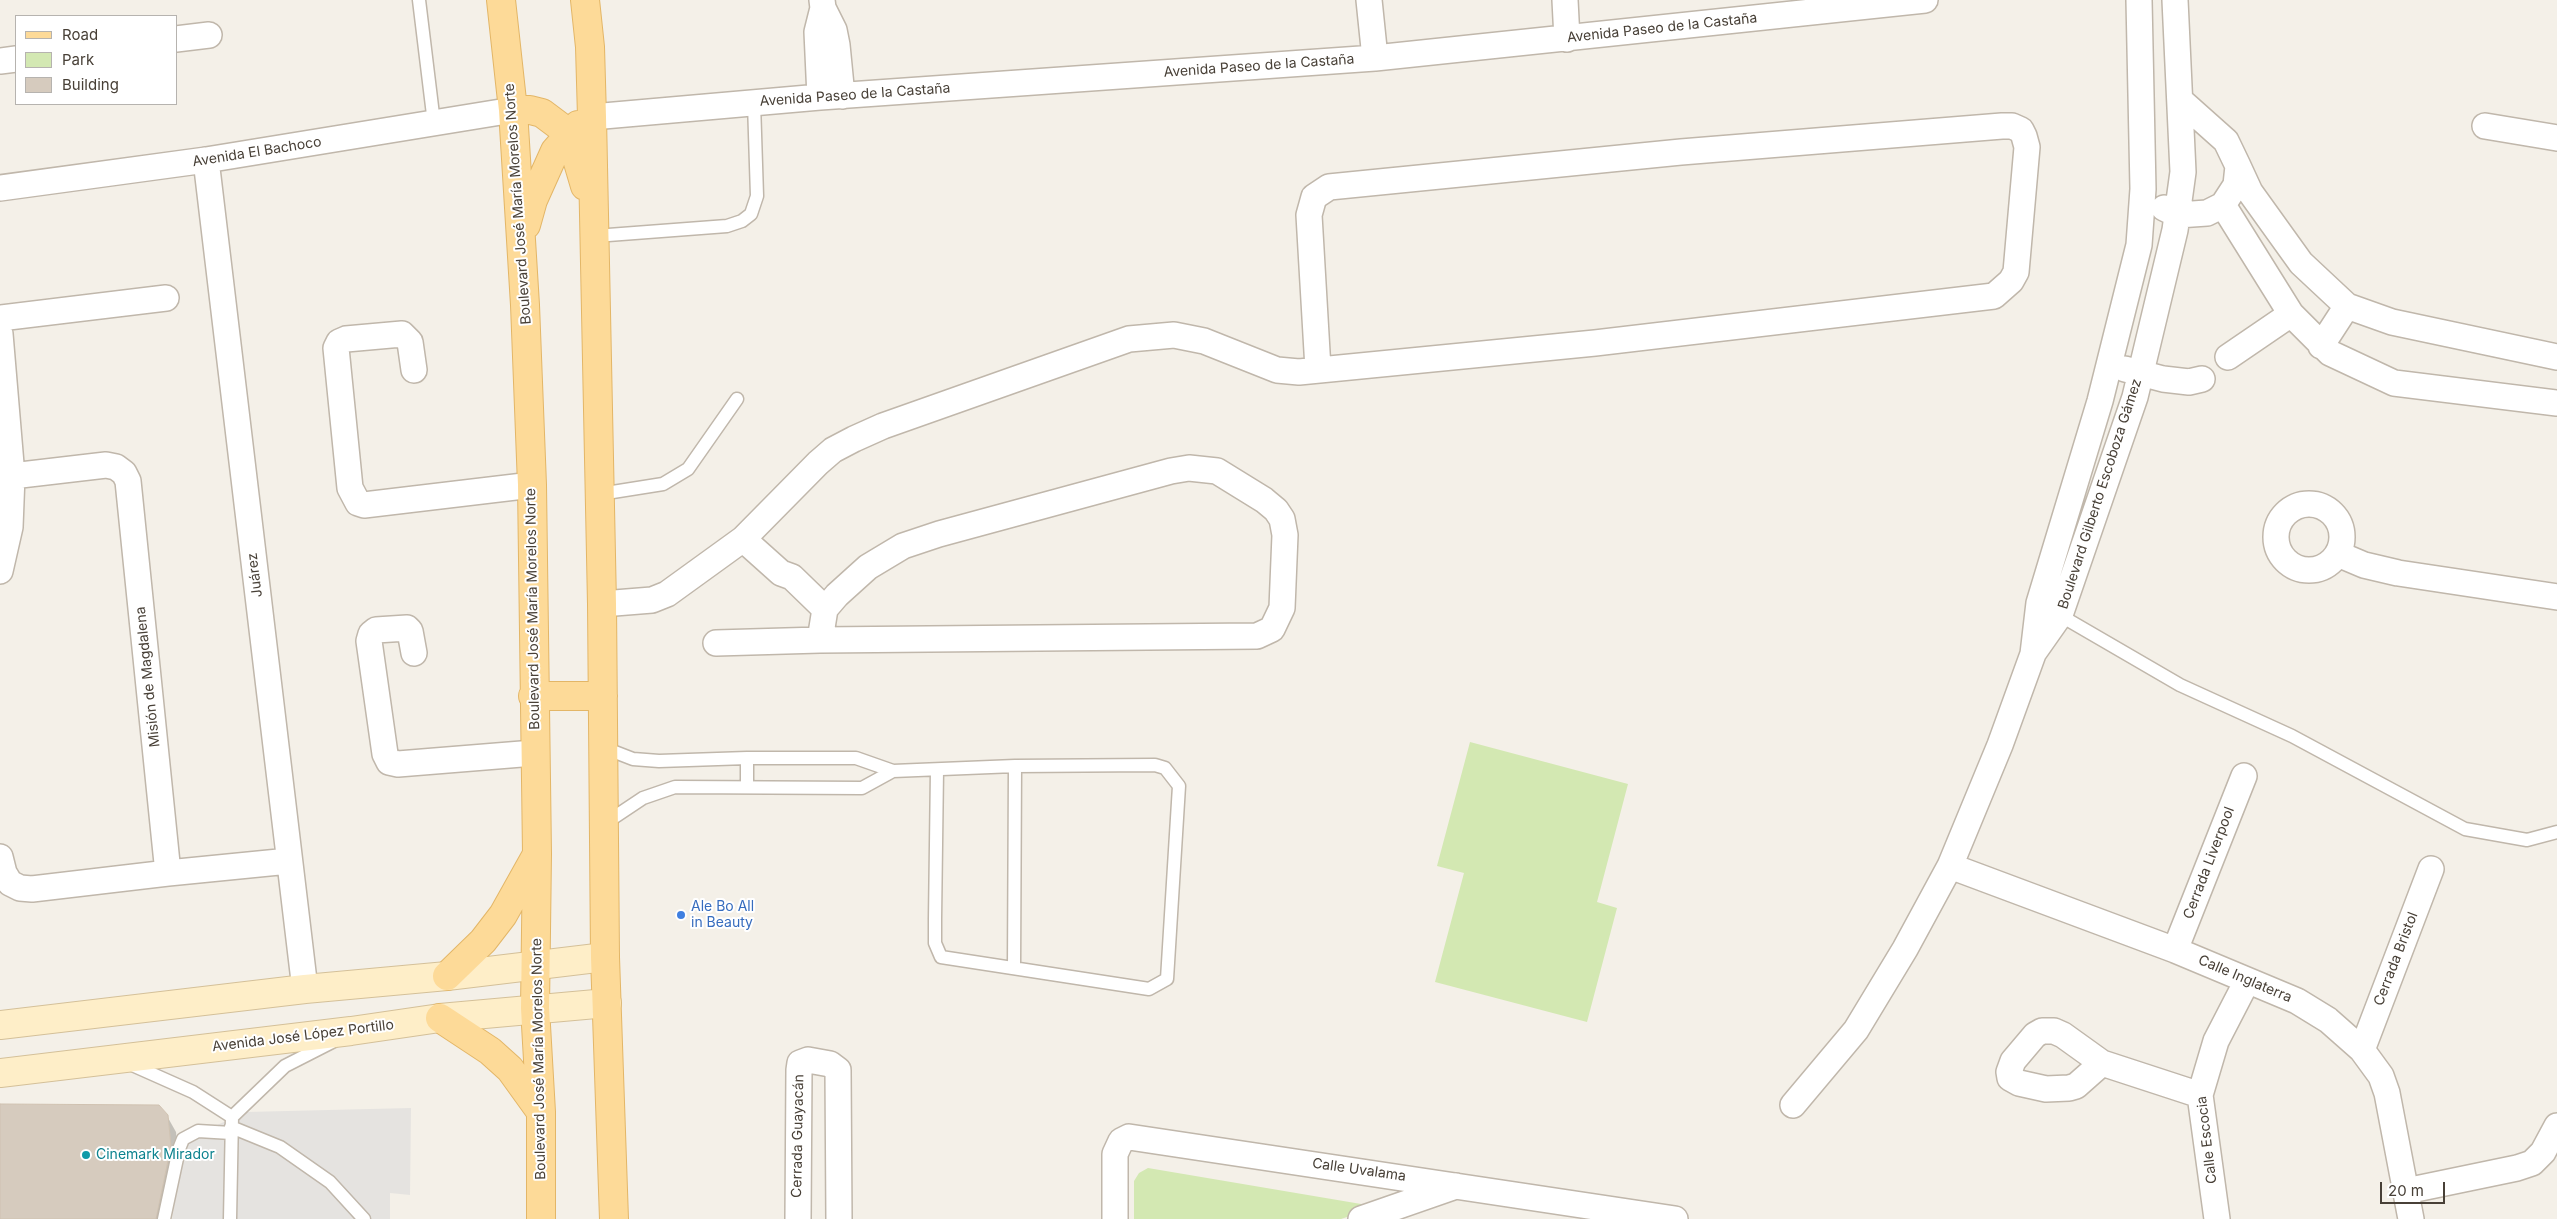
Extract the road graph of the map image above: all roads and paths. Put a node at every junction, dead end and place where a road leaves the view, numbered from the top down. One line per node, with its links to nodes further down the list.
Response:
1 (419, 0): 21 (lane)
2 (501, 0): 19 (main road, Boulevard José María Morelos Norte)
3 (585, 0): 20 (main road)
4 (1370, 0): 13 (street)
5 (1565, 0): 12 (street)
6 (1925, 0): 12 (street, Avenida Paseo de la Castaña)
7 (2139, 0): 28 (street, Boulevard Gilberto Escoboza Gámez)
8 (2175, 0): 17 (street, Boulevard Gilberto Escoboza Gámez)
9 (822, 4): 16 (street)
10 (209, 35): 11 (street)
11 (178, 39)
12 (1566, 39): 13 (street, Avenida Paseo de la Castaña)
13 (1375, 58): 16 (street, Avenida Paseo de la Castaña)
14 (15, 59): 15 (street)
15 (0, 61)
16 (831, 96): 18 (street, Avenida Paseo de la Castaña)
17 (2180, 100): 26 (street); 30 (street, Boulevard Gilberto Escoboza Gámez)
18 (754, 103): 20 (street, Avenida Paseo de la Castaña); 31 (lane)
19 (513, 110): 21 (street, Avenida El Bachoco); 23 (main road); 32 (main road, Boulevard José María Morelos Norte)
20 (592, 117): 23 (main road); 31 (main road)
21 (434, 123): 25 (street, Avenida El Bachoco)
22 (2485, 126): 24 (street)
23 (567, 135): 31 (main road); 32 (main road)
24 (2557, 138)
25 (206, 160): 27 (street, Avenida El Bachoco); 80 (street, Juárez)
26 (2238, 166): 29 (street); 33 (street)
27 (0, 188)
28 (2143, 189): 30 (street); 43 (street, Boulevard Gilberto Escoboza Gámez)
29 (2222, 205): 30 (street); 34 (street)
30 (2178, 215): 46 (street, Boulevard Gilberto Escoboza Gámez)
31 (595, 228): 53 (main road)
32 (521, 239): 52 (main road, Boulevard José María Morelos Norte)
33 (2301, 263): 34 (street); 36 (street)
34 (2272, 287): 37 (street)
35 (166, 298): 38 (street)
36 (2347, 306): 40 (street); 42 (street)
37 (2291, 314): 40 (street); 41 (street)
38 (0, 318)
39 (0, 334): 48 (street)
40 (2321, 346): 50 (street)
41 (2228, 357)
42 (2557, 357)
43 (2108, 364): 46 (street); 58 (street, Boulevard Gilberto Escoboza Gámez)
44 (1318, 369): 44 (street); 54 (street)
45 (414, 370): 52 (street)
46 (2140, 373): 47 (street); 61 (street, Boulevard Gilberto Escoboza Gámez)
47 (2202, 379)
48 (3, 386): 51 (street)
49 (737, 399): 53 (lane)
50 (2557, 403)
51 (12, 476): 56 (street); 83 (street, Misión de Magdalena)
52 (532, 485): 66 (main road, Boulevard José María Morelos Norte)
53 (600, 494): 59 (main road)
54 (748, 534): 59 (street); 60 (street)
55 (2338, 554): 57 (street)
56 (1, 564)
57 (2557, 597)
58 (2039, 603): 61 (lane); 65 (street, Boulevard Gilberto Escoboza Gámez)
59 (602, 604): 67 (main road)
60 (825, 609): 62 (street); 62 (street)
61 (2060, 615): 65 (street, Boulevard Gilberto Escoboza Gámez); 77 (lane)
62 (820, 640): 63 (street)
63 (716, 643)
64 (414, 654): 69 (street)
65 (2033, 654): 81 (street, Boulevard Gilberto Escoboza Gámez)
66 (534, 696): 67 (main road); 69 (main road, Boulevard José María Morelos Norte)
67 (603, 696): 68 (main road)
68 (602, 747): 70 (lane); 76 (main road)
69 (534, 753): 78 (main road, Boulevard José María Morelos Norte)
70 (747, 758): 73 (lane); 75 (lane)
71 (1015, 766): 72 (lane); 87 (lane); 87 (lane)
72 (937, 770): 73 (lane); 87 (lane)
73 (893, 771): 75 (lane)
74 (2244, 776): 84 (street, Cerrada Liverpool)
75 (747, 787): 76 (lane)
76 (604, 824): 85 (main road)
77 (2557, 832)
78 (537, 854): 86 (main road, Boulevard José María Morelos Norte); 88 (main road)
79 (0, 856): 83 (street)
80 (289, 861): 83 (street); 90 (street, Juárez)
81 (1950, 866): 84 (street, Calle Inglaterra); 101 (street, Boulevard Gilberto Escoboza Gámez)
82 (2431, 869): 96 (street, Cerrada Bristol)
83 (168, 873)
84 (2175, 950): 89 (street, Calle Inglaterra)
85 (605, 957): 86 (main road); 91 (main road)
86 (535, 964): 88 (main road); 92 (main road, Boulevard José María Morelos Norte)
87 (1014, 968)
88 (447, 976): 90 (main road)
89 (2247, 981): 96 (street, Calle Inglaterra); 100 (street, Calle Escocia)
90 (305, 989): 94 (main road)
91 (606, 1003): 92 (main road, Avenida José López Portillo); 111 (main road)
92 (535, 1008): 93 (main road, Avenida José López Portillo); 102 (main road, Boulevard José María Morelos Norte)
93 (440, 1018): 95 (main road, Avenida José López Portillo); 102 (main road)
94 (0, 1025)
95 (351, 1031): 97 (main road, Avenida José López Portillo); 103 (lane)
96 (2362, 1050): 106 (street, Calle Inglaterra)
97 (121, 1060): 99 (main road, Avenida José López Portillo); 103 (lane)
98 (2102, 1063): 100 (street)
99 (0, 1073)
100 (2200, 1095): 117 (street, Calle Escocia)
101 (1793, 1105)
102 (541, 1112): 110 (main road, Boulevard José María Morelos Norte)
103 (231, 1126): 107 (lane); 108 (lane); 109 (lane)
104 (2557, 1126): 106 (street)
105 (1459, 1185): 114 (street, Calle Uvalama); 115 (street); 116 (street, Calle Uvalama)
106 (2406, 1190): 118 (street, Calle Inglaterra)
107 (164, 1219)
108 (230, 1219)
109 (364, 1219)
110 (541, 1219)
111 (614, 1219)
112 (798, 1219): 113 (street, Cerrada Guayacán)
113 (839, 1219)
114 (1115, 1219)
115 (1361, 1219)
116 (1675, 1219)
117 (2217, 1219)
118 (2410, 1219)

